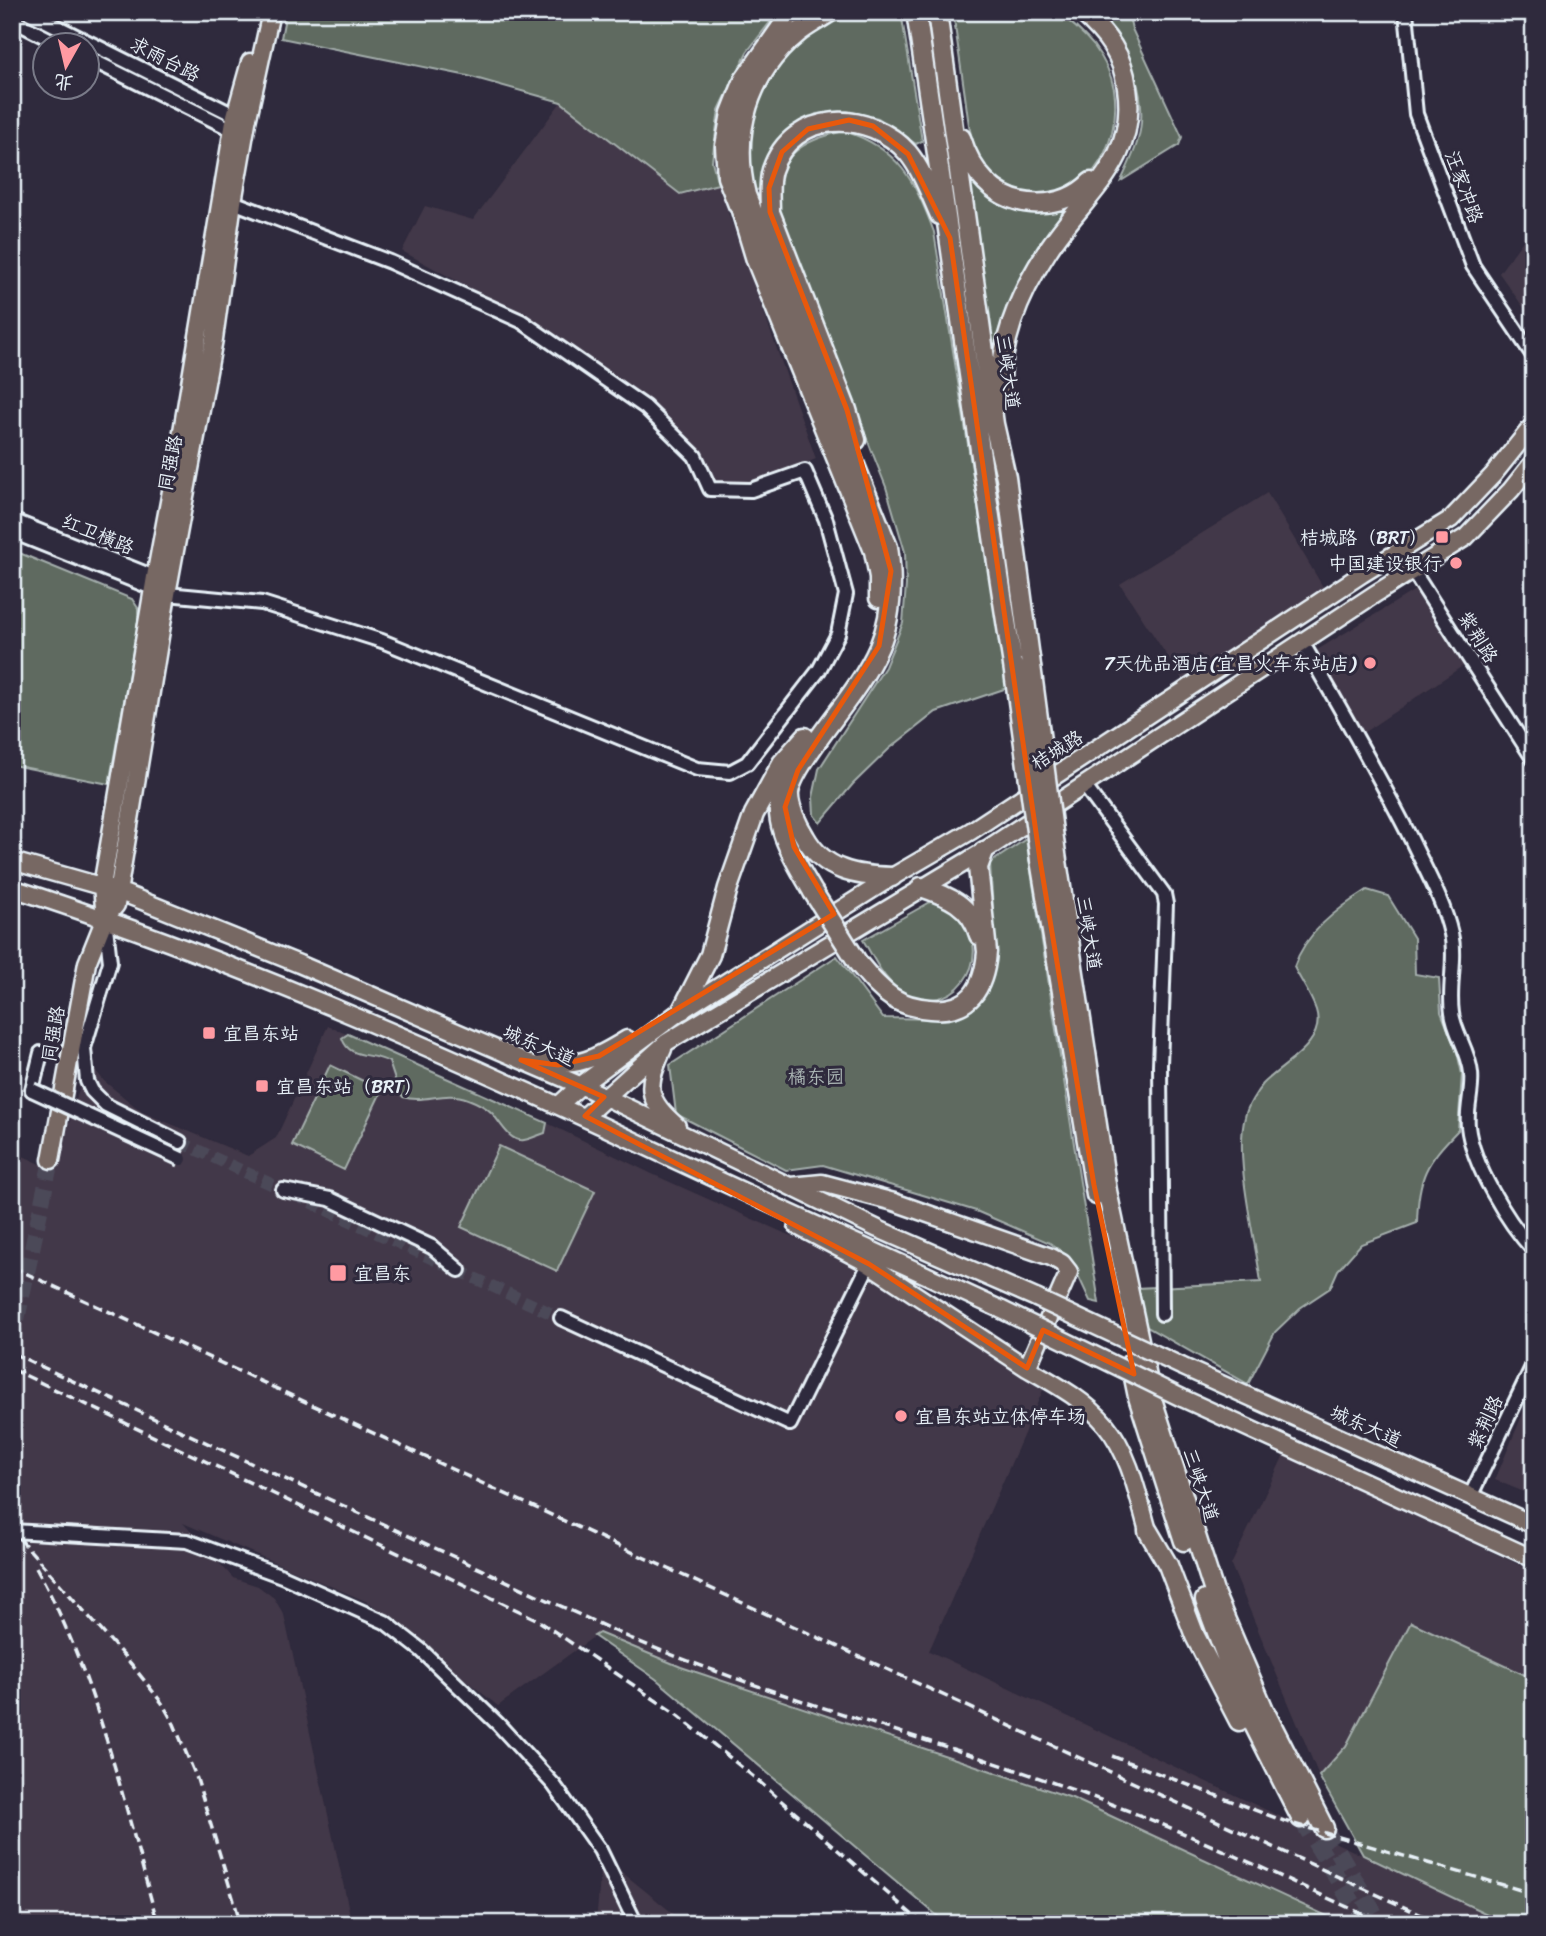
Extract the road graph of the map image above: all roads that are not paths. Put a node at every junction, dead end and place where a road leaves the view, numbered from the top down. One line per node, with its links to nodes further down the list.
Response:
1 (28, 12): 16 (street, 求雨台路)
2 (263, 12): 16 (main road, 同强路)
3 (271, 12): 16 (main road, 同强路)
4 (792, 12): 18 (highway)
5 (815, 12): 18 (highway)
6 (830, 12): 26 (highway)
7 (916, 12): 19 (highway, 三峡大道)
8 (937, 12): 15 (highway, 三峡大道)
9 (1069, 12): 15 (highway)
10 (1083, 12): 23 (highway)
11 (1406, 12): 20 (street, 汪家冲路)
12 (12, 20): 13 (street)
13 (36, 32)
14 (102, 64): 16 (street, 求雨台路)
15 (950, 107): 23 (highway, 三峡大道)
16 (240, 126): 17 (main road, 同强路); 28 (main road, 同强路)
17 (233, 202): 28 (main road, 同强路); 28 (street)
18 (739, 207): 31 (highway)
19 (950, 238): 26 (highway); 30 (highway, 三峡大道)
20 (1534, 356)
21 (1534, 424): 38 (main road, 桔城路)
22 (1534, 461): 27 (main road)
23 (1006, 477): 30 (highway, 三峡大道)
24 (12, 520): 28 (street, 红卫横路)
25 (12, 532): 28 (street, 红卫横路)
26 (887, 547): 34 (highway)
27 (1413, 571): 29 (main road); 32 (street, 紫荆路)
28 (161, 586): 39 (main road, 同强路); 43 (main road, 同强路)
29 (1302, 642): 33 (main road); 61 (street)
30 (1021, 661): 36 (highway, 三峡大道, bridge)
31 (805, 737): 42 (highway); 46 (highway)
32 (1534, 760)
33 (1084, 785): 35 (main road); 64 (street)
34 (789, 793): 38 (highway); 42 (highway)
35 (984, 851): 40 (main road); 45 (highway)
36 (1048, 857): 71 (highway, 三峡大道); 73 (highway, 三峡大道)
37 (12, 861): 39 (main road, 城东大道)
38 (892, 877): 46 (main road, 桔城路)
39 (102, 886): 43 (main road, 城东大道); 44 (main road, 同强路)
40 (921, 887): 45 (highway); 47 (main road)
41 (12, 888): 44 (main road)
42 (816, 890): 45 (highway, bridge)
43 (118, 891): 44 (main road, 同强路); 49 (main road, 城东大道)
44 (105, 918): 52 (main road); 55 (street); 58 (main road, 同强路)
45 (860, 961)
46 (682, 1010): 49 (main road); 50 (main road, 桔城路)
47 (667, 1042): 51 (main road); 54 (main road)
48 (41, 1054): 57 (street, bridge)
49 (521, 1060): 50 (main road, 城东大道)
50 (580, 1086): 51 (main road, 城东大道); 52 (main road, 桔城路)
51 (604, 1097): 53 (main road); 54 (main road, 城东大道)
52 (559, 1105): 53 (main road)
53 (585, 1116): 56 (main road)
54 (692, 1139): 59 (main road, 城东大道)
55 (180, 1142)
56 (640, 1144): 62 (main road); 72 (main road, bridge)
57 (181, 1159)
58 (51, 1160)
59 (791, 1186): 67 (main road); 68 (main road, 城东大道, bridge)
60 (283, 1190): 63 (street)
61 (1534, 1251)
62 (870, 1264): 65 (street); 67 (main road)
63 (459, 1270)
64 (1162, 1314)
65 (561, 1318)
66 (1534, 1363): 68 (street, 紫荆路)
67 (1027, 1368): 71 (main road)
68 (1470, 1497): 69 (main road, 城东大道)
69 (1534, 1525)
70 (12, 1531): 74 (street)
71 (1148, 1531)
72 (1534, 1559)
73 (1324, 1828)
74 (636, 1924)

